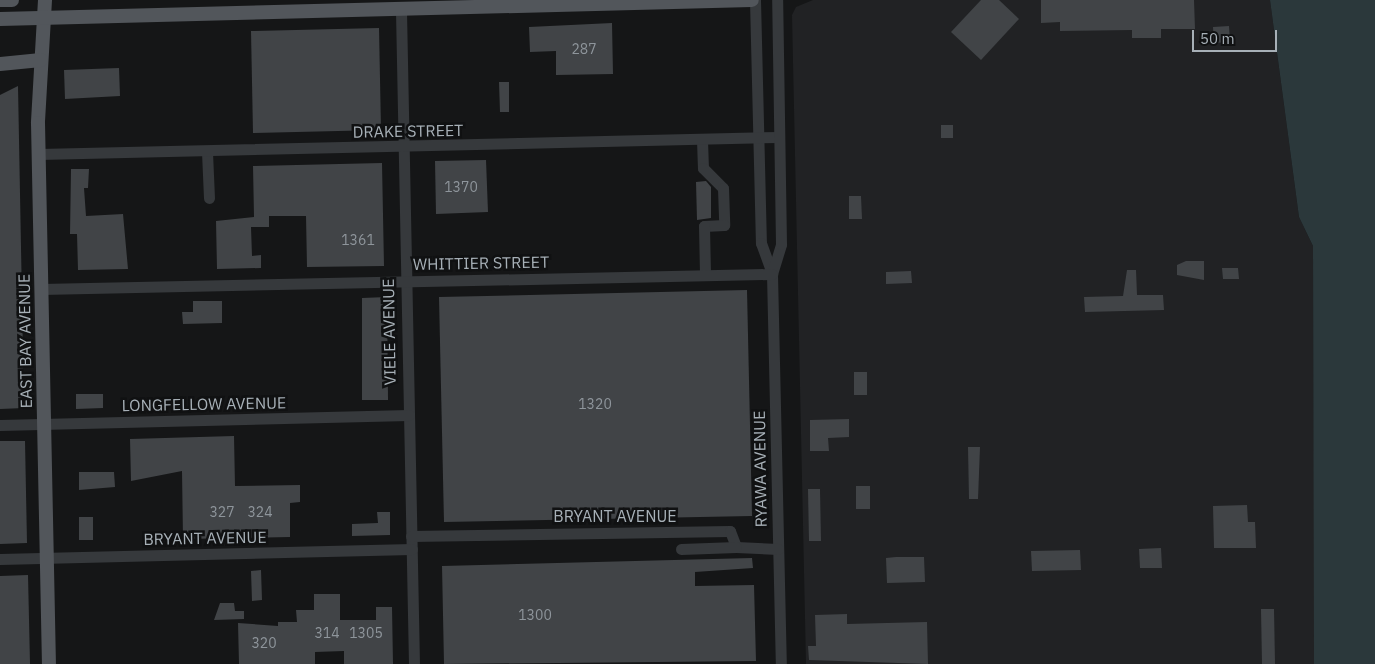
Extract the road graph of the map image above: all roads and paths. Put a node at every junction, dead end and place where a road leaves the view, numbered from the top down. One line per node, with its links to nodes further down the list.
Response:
1 (0, 0): 2 (main road)
2 (12, 0)
3 (45, 0): 7 (main road, EAST BAY AVENUE)
4 (753, 0): 6 (main road); 12 (street, RYAWA AVENUE)
5 (777, 0): 11 (street, RYAWA AVENUE)
6 (401, 6): 7 (main road); 14 (street, VIELE AVENUE)
7 (44, 17): 8 (main road); 9 (main road, EAST BAY AVENUE)
8 (0, 19)
9 (41, 60): 10 (main road); 16 (main road, EAST BAY AVENUE)
10 (0, 64)
11 (779, 137): 12 (street, DRAKE STREET); 19 (street, RYAWA AVENUE)
12 (759, 138): 13 (street, DRAKE STREET); 19 (street, RYAWA AVENUE)
13 (702, 140): 14 (street, DRAKE STREET); 18 (street)
14 (403, 148): 15 (street, DRAKE STREET); 20 (street, VIELE AVENUE)
15 (207, 152): 16 (street, DRAKE STREET); 17 (street)
16 (39, 154): 21 (main road, EAST BAY AVENUE)
17 (209, 198)
18 (706, 274): 19 (street, WHITTIER STREET); 20 (street, WHITTIER STREET)
19 (772, 274): 29 (street, RYAWA AVENUE)
20 (406, 281): 21 (street, WHITTIER STREET); 22 (street, VIELE AVENUE)
21 (41, 289): 23 (main road, EAST BAY AVENUE)
22 (409, 415): 23 (street, LONGFELLOW AVENUE); 25 (street, VIELE AVENUE)
23 (44, 424): 24 (street, LONGFELLOW AVENUE); 30 (main road, EAST BAY AVENUE)
24 (0, 425)
25 (411, 536): 26 (street, BRYANT AVENUE); 27 (street, VIELE AVENUE)
26 (736, 547): 28 (street); 29 (street)
27 (412, 549): 30 (street, BRYANT AVENUE); 33 (street, VIELE AVENUE)
28 (681, 549)
29 (778, 549): 34 (street, RYAWA AVENUE)
30 (48, 558): 31 (street, BRYANT AVENUE); 32 (main road, EAST BAY AVENUE)
31 (0, 559)
32 (49, 664)
33 (414, 664)
34 (781, 664)

